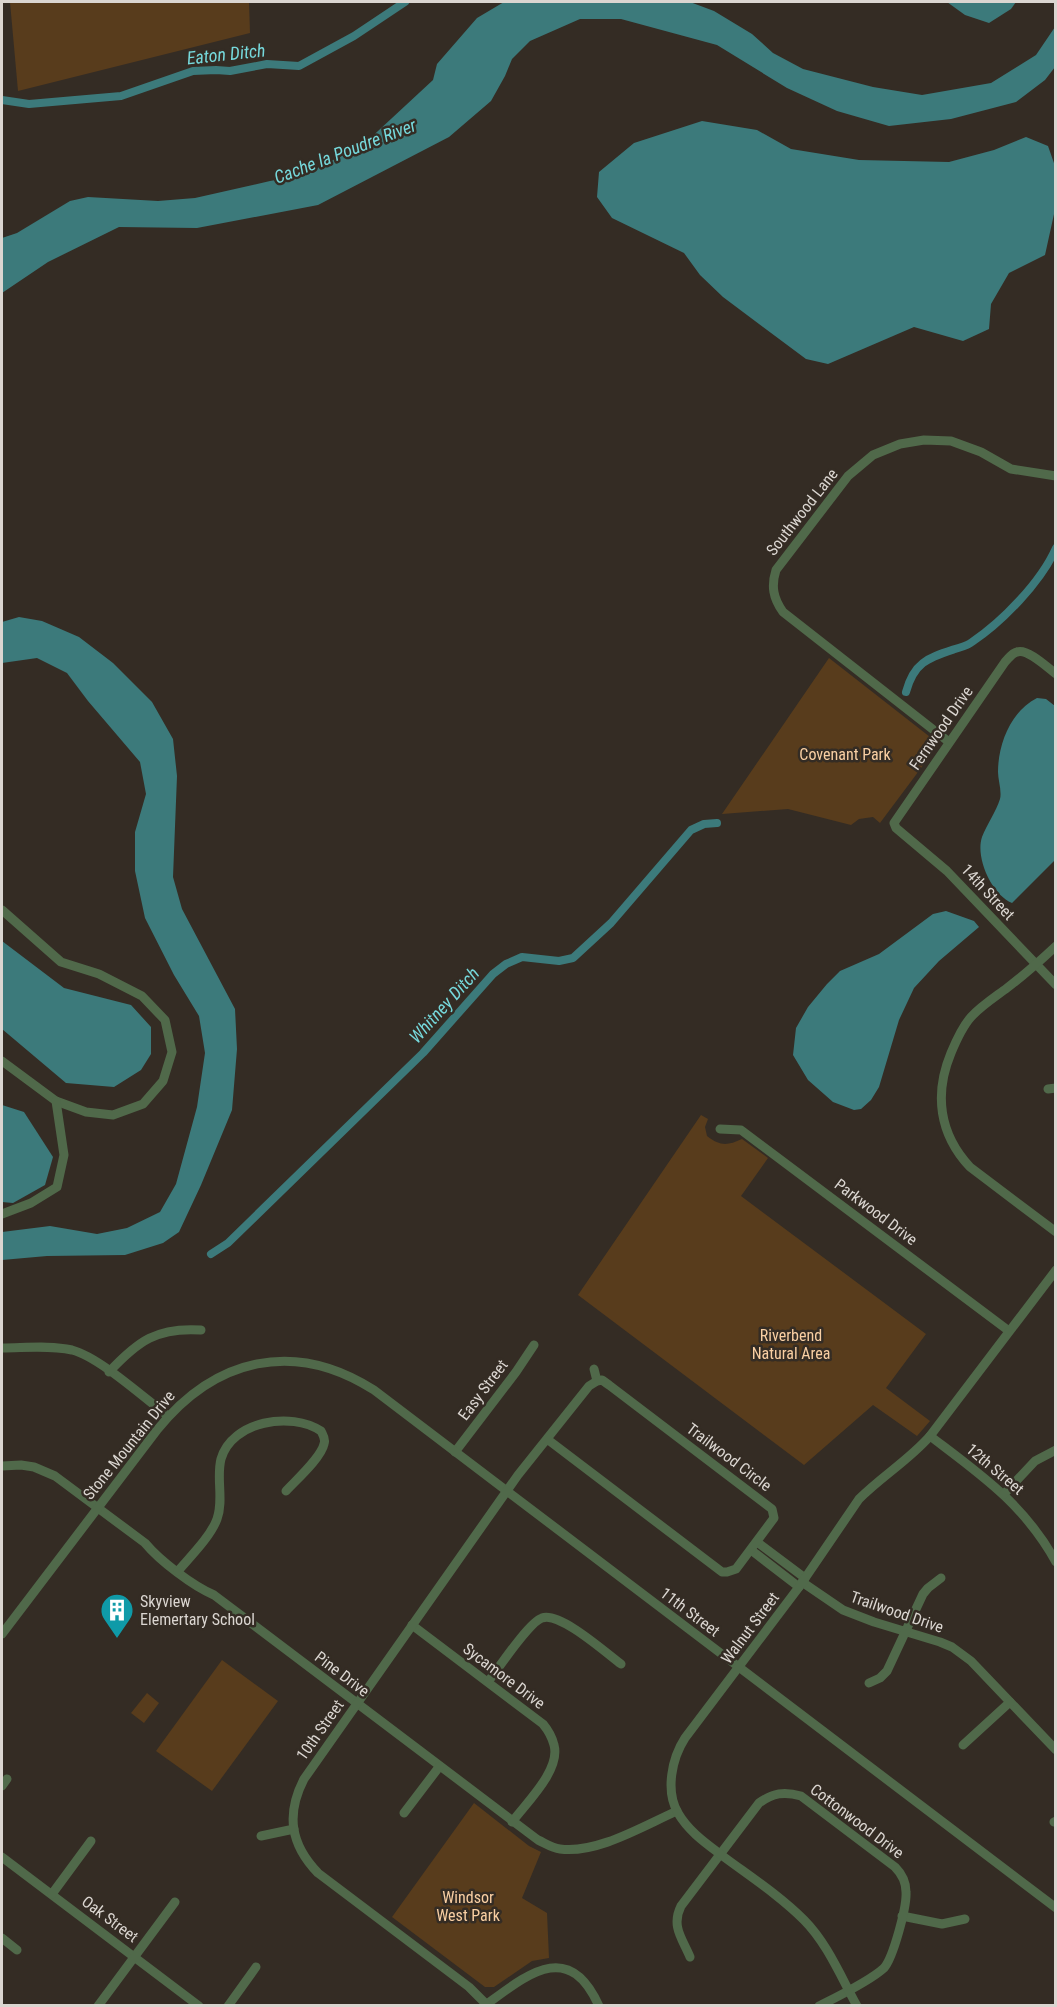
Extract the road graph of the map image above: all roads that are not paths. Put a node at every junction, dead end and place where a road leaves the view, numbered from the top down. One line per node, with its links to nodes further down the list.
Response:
1 (1056, 476): 3 (street, Southwood Lane)
2 (1056, 674): 3 (street, Fernwood Drive)
3 (949, 742): 4 (street, Fernwood Drive)
4 (894, 826): 7 (street, 14th Street)
5 (2, 910): 10 (street)
6 (1056, 946): 7 (street)
7 (1035, 964): 8 (street, 14th Street); 13 (street)
8 (1056, 985)
9 (2, 1061): 10 (street)
10 (56, 1101): 12 (street)
11 (720, 1129): 16 (street, Parkwood Drive)
12 (2, 1214)
13 (1056, 1232)
14 (1056, 1269): 16 (street, Walnut Street)
15 (201, 1330): 20 (street)
16 (1009, 1331): 24 (street, Walnut Street)
17 (534, 1345): 27 (street, Easy Street)
18 (2, 1348): 20 (street)
19 (594, 1369): 21 (street)
20 (109, 1371): 23 (street)
21 (597, 1381): 25 (street); 33 (street, Trailwood Circle)
22 (394, 1405): 23 (street, Stone Mountain Drive); 27 (street, 11th Street)
23 (168, 1416): 32 (street, Stone Mountain Drive)
24 (930, 1436): 31 (street, 12th Street); 38 (street, Walnut Street)
25 (546, 1439): 30 (street, 10th Street); 34 (street, Trailwood Circle)
26 (1056, 1450): 31 (street)
27 (455, 1452): 30 (street, 11th Street)
28 (2, 1466): 32 (street, Pine Drive)
29 (286, 1491): 36 (street)
30 (507, 1492): 41 (street, 10th Street); 45 (street, 11th Street)
31 (1004, 1494): 35 (street, 12th Street)
32 (97, 1507): 36 (street, Pine Drive); 43 (street, Stone Mountain Drive)
33 (757, 1542): 34 (street, Trailwood Circle); 38 (street)
34 (751, 1550): 38 (street)
35 (1056, 1562)
36 (178, 1571): 49 (street, Pine Drive)
37 (941, 1578): 42 (street)
38 (802, 1583): 42 (street, Trailwood Drive); 45 (street, Walnut Street)
39 (545, 1606): 40 (street)
40 (546, 1617): 44 (street); 46 (street)
41 (412, 1625): 46 (street, Sycamore Drive); 49 (street, 10th Street)
42 (907, 1631): 47 (street); 48 (street, Trailwood Drive)
43 (2, 1634)
44 (621, 1664)
45 (739, 1668): 53 (street, Walnut Street); 63 (street, 11th Street)
46 (488, 1682): 55 (street, Sycamore Drive)
47 (869, 1683)
48 (1010, 1702): 50 (street); 51 (street, Trailwood Drive)
49 (357, 1704): 52 (street, Pine Drive); 56 (street, 10th Street)
50 (963, 1746)
51 (1056, 1750)
52 (439, 1767): 54 (street); 55 (street, Pine Drive)
53 (677, 1811): 55 (street, Pine Drive); 59 (street)
54 (404, 1813)
55 (512, 1822)
56 (294, 1829): 57 (street); 72 (street, 10th Street)
57 (261, 1836)
58 (91, 1841): 61 (street)
59 (720, 1854): 64 (street, Cottonwood Drive); 69 (street, Cottonwood Drive); 71 (street)
60 (2, 1857): 61 (street, Oak Street)
61 (52, 1894): 68 (street, Oak Street)
62 (175, 1902): 68 (street)
63 (1056, 1908)
64 (902, 1916): 65 (street); 71 (street, Cottonwood Drive)
65 (965, 1919)
66 (2, 1938): 67 (street)
67 (17, 1950)
68 (135, 1957): 73 (street); 74 (street, Oak Street)
69 (690, 1957)
70 (256, 1967): 75 (street)
71 (849, 1990): 77 (street, Cottonwood Drive); 78 (street)
72 (487, 2005): 76 (street)
73 (98, 2006)
74 (199, 2006)
75 (228, 2006)
76 (599, 2006)
77 (819, 2006)
78 (857, 2006)

